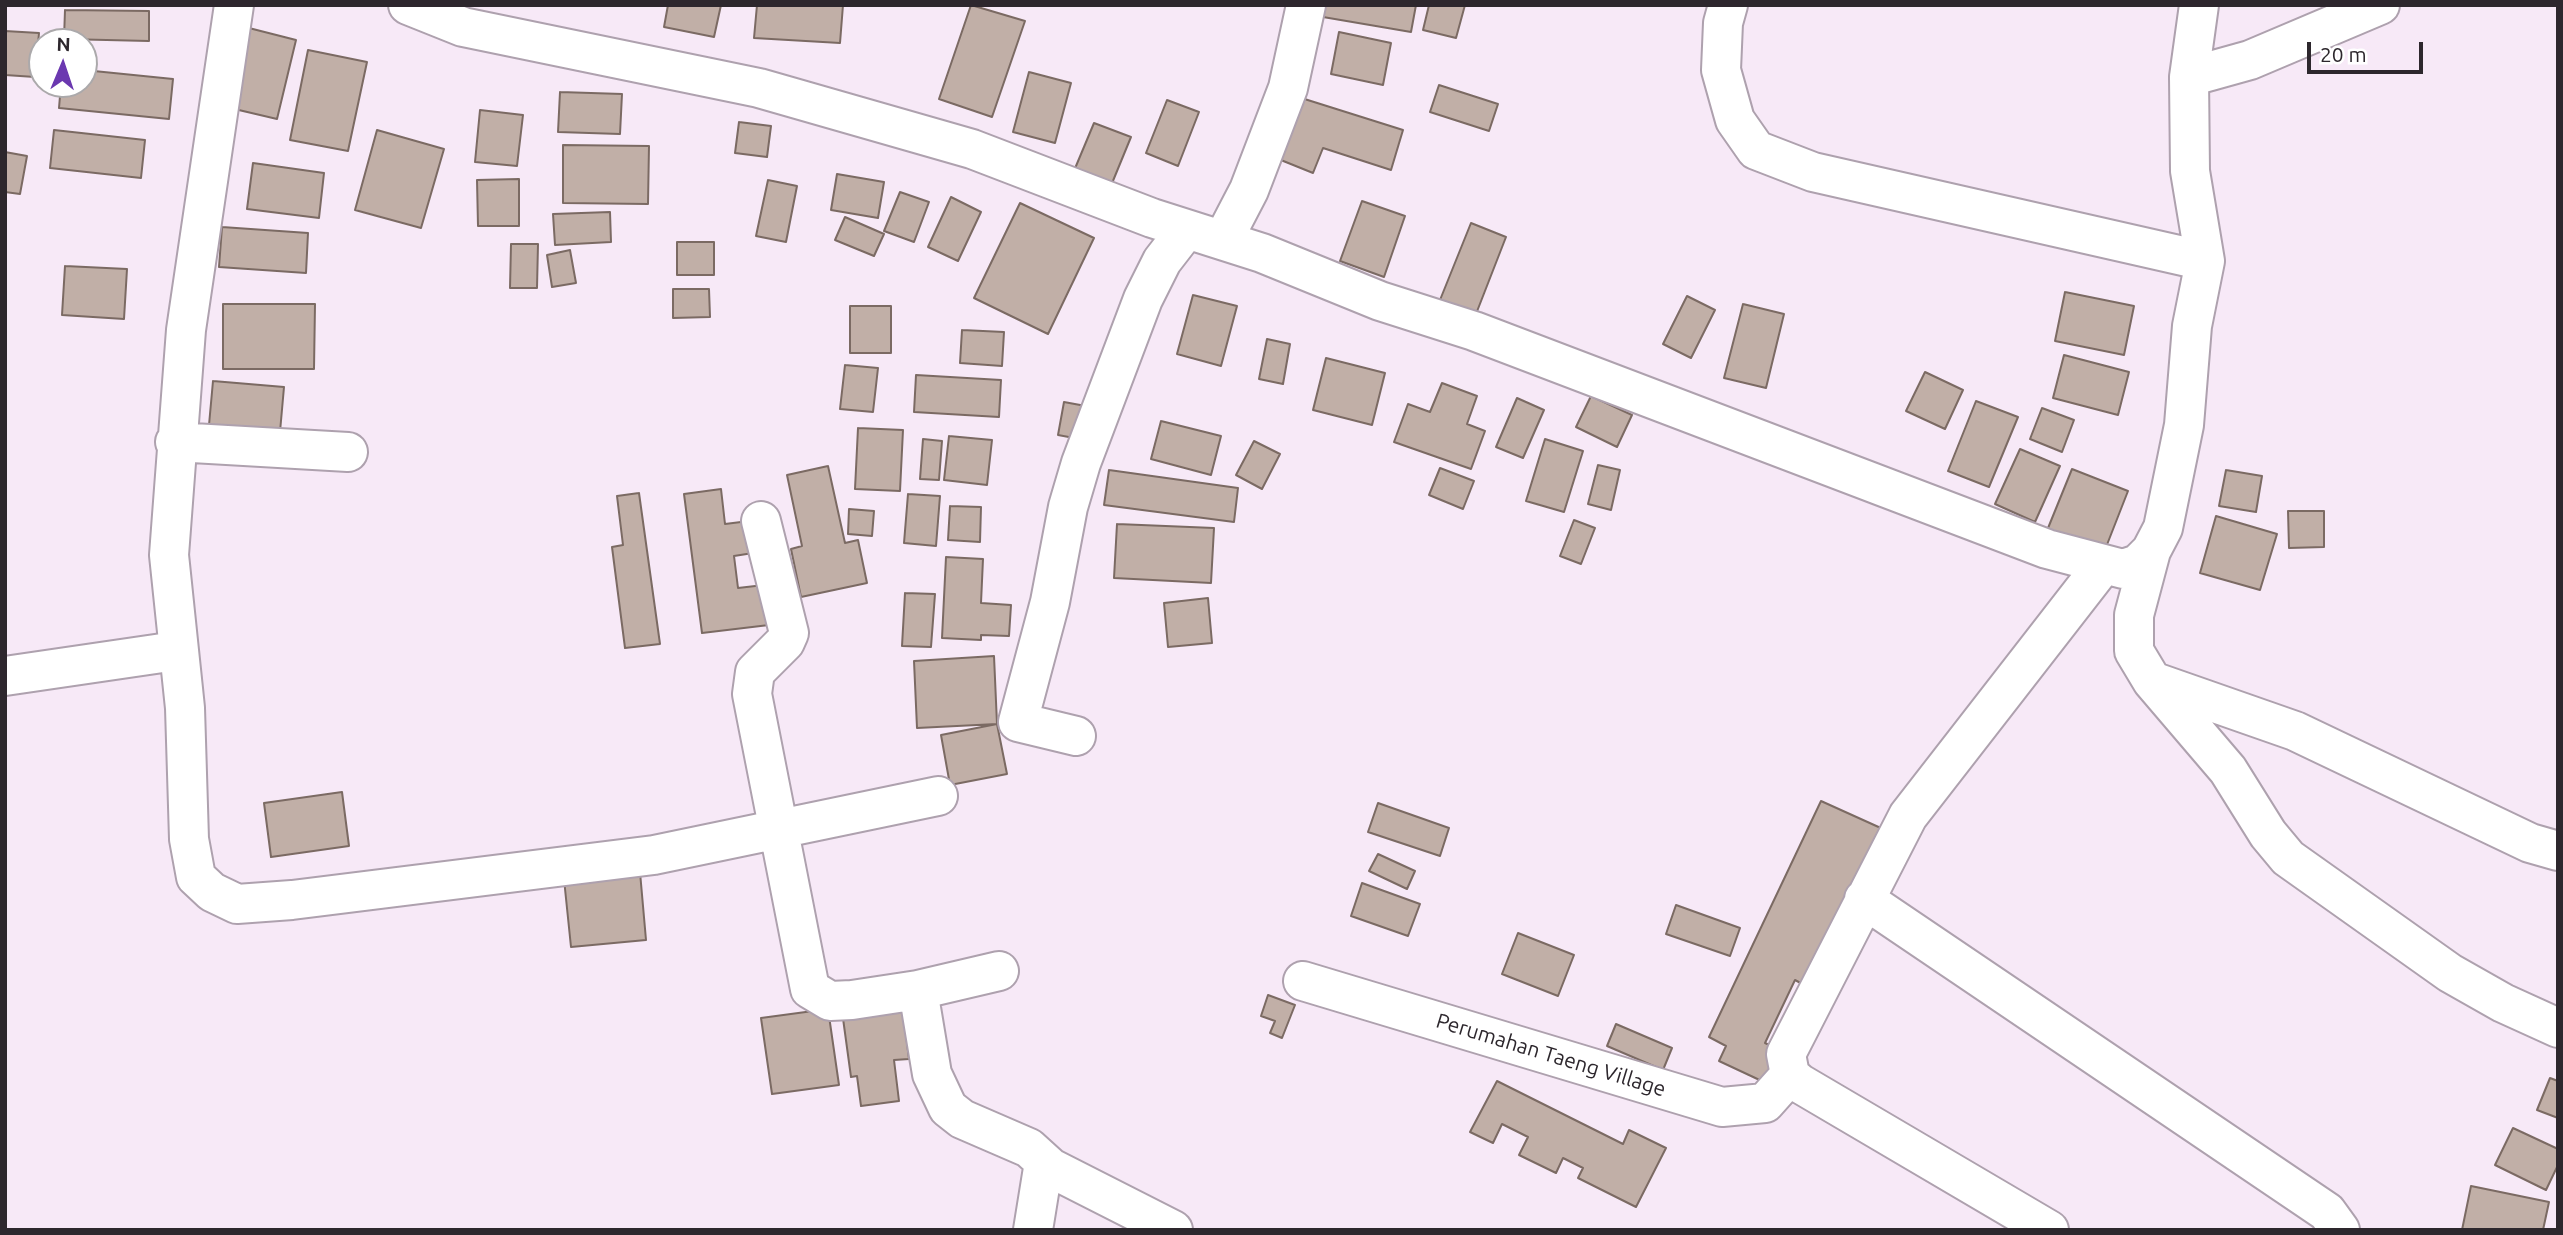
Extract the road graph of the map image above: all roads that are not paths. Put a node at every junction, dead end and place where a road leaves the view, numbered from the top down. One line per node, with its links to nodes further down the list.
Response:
1 (234, 5): 11 (street)
2 (408, 5): 8 (street)
3 (1306, 5): 9 (street)
4 (1728, 5): 10 (street)
5 (2199, 5): 7 (street)
6 (2380, 5): 7 (street)
7 (2189, 77): 10 (street)
8 (1186, 230): 9 (street); 19 (street)
9 (1223, 240): 15 (street)
10 (2205, 261): 14 (street)
11 (175, 442): 12 (street); 16 (street)
12 (348, 452)
13 (761, 521): 21 (street)
14 (2151, 551): 15 (street); 18 (street)
15 (2103, 565): 23 (street)
16 (176, 651): 17 (street); 21 (street)
17 (5, 676)
18 (2152, 681): 22 (street); 27 (street)
19 (1076, 736)
20 (938, 796): 21 (street)
21 (779, 830): 26 (street)
22 (2558, 851)
23 (1864, 899): 28 (street); 33 (street)
24 (999, 971): 26 (street)
25 (1303, 981): 28 (street, Perumahan Taeng Village)
26 (918, 990): 29 (street)
27 (2558, 1028)
28 (1790, 1075): 30 (street)
29 (1044, 1162): 31 (street); 32 (street)
30 (2048, 1229)
31 (1032, 1230)
32 (1173, 1230)
33 (2340, 1230)

